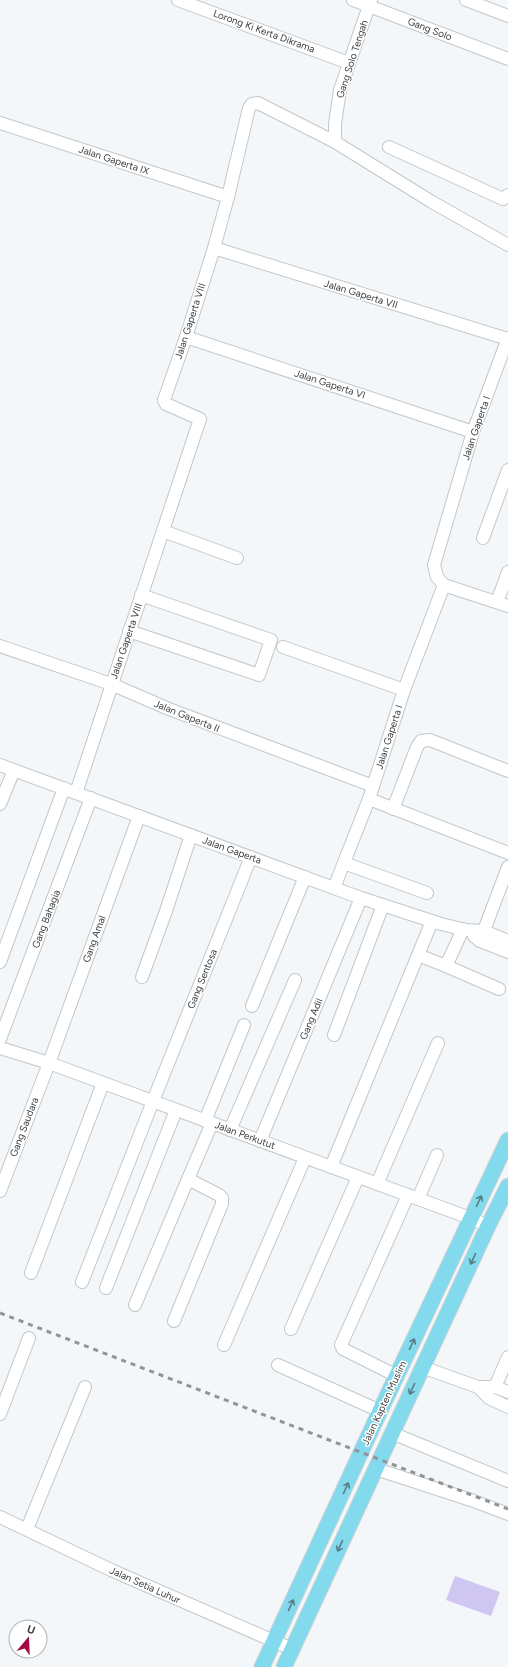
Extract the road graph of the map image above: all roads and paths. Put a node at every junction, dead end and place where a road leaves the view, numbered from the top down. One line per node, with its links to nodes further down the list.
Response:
1 (178, 0): 7 (street, Lorong Ki Kerta Dikrama)
2 (353, 0): 4 (street, Gang Solo)
3 (466, 0): 5 (street)
4 (370, 3): 6 (street, Gang Solo); 7 (street, Gang Solo Tengah)
5 (508, 16)
6 (508, 59)
7 (349, 63): 9 (street, Gang Solo Tengah)
8 (0, 123): 12 (street, Jalan Gaperta IX)
9 (335, 142): 12 (street, Jalan Gaperta VIII); 13 (street, Jalan Gaperta VIII)
10 (389, 147): 11 (street)
11 (508, 195)
12 (228, 197): 14 (street, Jalan Gaperta VIII)
13 (508, 245)
14 (214, 248): 15 (street, Jalan Gaperta VIII); 16 (street, Jalan Gaperta VII)
15 (186, 337): 17 (street, Jalan Gaperta VI); 19 (street, Jalan Gaperta VIII)
16 (508, 338): 17 (street, Jalan Gaperta I)
17 (473, 432): 23 (street, Jalan Gaperta I)
18 (508, 470): 20 (street)
19 (163, 531): 21 (street); 24 (street, Jalan Gaperta VIII)
20 (483, 538)
21 (237, 558)
22 (508, 572): 25 (street)
23 (444, 585): 25 (street); 30 (street, Jalan Gaperta I)
24 (142, 595): 26 (street, Jalan Gaperta VIII); 26 (street)
25 (502, 604)
26 (129, 631): 29 (street, Jalan Gaperta VIII)
27 (0, 646): 29 (street, Jalan Gaperta II)
28 (283, 647): 30 (street)
29 (111, 684): 34 (street, Jalan Gaperta II); 35 (street, Jalan Gaperta VIII)
30 (404, 690): 34 (street, Jalan Gaperta I)
31 (0, 764): 32 (street, Jalan Gaperta)
32 (14, 770): 35 (street, Jalan Gaperta); 38 (street)
33 (508, 771): 39 (street)
34 (373, 786): 37 (street, Jalan Gaperta I)
35 (70, 790): 36 (street, Jalan Gaperta); 57 (street, Jalan Gaperta VIII)
36 (91, 798): 40 (street, Jalan Gaperta); 65 (street, Gang Bahagia)
37 (369, 799): 39 (street); 44 (street, Jalan Gaperta I)
38 (0, 804)
39 (393, 809): 42 (street)
40 (138, 816): 41 (street, Jalan Gaperta); 68 (street, Gang Amal)
41 (191, 835): 43 (street, Jalan Gaperta); 59 (street)
42 (508, 853)
43 (251, 857): 46 (street, Jalan Gaperta); 70 (street, Gang Sentosa)
44 (344, 863): 47 (street, Jalan Gaperta I); 48 (street)
45 (508, 867): 53 (street)
46 (305, 877): 47 (street, Jalan Gaperta); 62 (street)
47 (334, 888): 49 (street, Jalan Gaperta)
48 (427, 893)
49 (361, 898): 50 (street, Jalan Gaperta); 75 (street, Gang Adil)
50 (383, 905): 51 (street, Jalan Gaperta); 64 (street)
51 (432, 921): 52 (street, Jalan Gaperta); 56 (street)
52 (464, 930): 53 (street, Jalan Gaperta); 58 (street)
53 (482, 936): 54 (street, Jalan Gaperta); 55 (street, Jalan Gaperta)
54 (508, 940)
55 (508, 952)
56 (418, 955): 58 (street); 78 (street)
57 (0, 962)
58 (446, 966): 61 (street)
59 (142, 976)
60 (295, 980): 73 (street)
61 (499, 989)
62 (252, 1006)
63 (244, 1025): 72 (street)
64 (334, 1035)
65 (0, 1039)
66 (438, 1043): 81 (street)
67 (0, 1048): 68 (street, Jalan Perkutut)
68 (49, 1063): 69 (street, Jalan Perkutut); 83 (street, Gang Saudara)
69 (103, 1083): 70 (street, Jalan Perkutut); 87 (street)
70 (153, 1101): 71 (street, Jalan Perkutut); 88 (street, Gang Sentosa)
71 (176, 1110): 72 (street, Jalan Perkutut); 89 (street)
72 (209, 1122): 73 (street, Jalan Perkutut); 80 (street)
73 (230, 1130): 75 (street, Jalan Perkutut)
74 (508, 1140): 85 (main road, Jalan Kapten Muslim, one-way to 74)
75 (260, 1141): 77 (street, Jalan Perkutut)
76 (437, 1155): 84 (street)
77 (305, 1158): 78 (street, Jalan Perkutut); 94 (street)
78 (331, 1167): 79 (street, Jalan Perkutut)
79 (358, 1177): 81 (street, Jalan Perkutut); 92 (street)
80 (188, 1179): 90 (street); 91 (street)
81 (377, 1184): 84 (street, Jalan Perkutut)
82 (508, 1186): 86 (main road, Jalan Kapten Muslim)
83 (0, 1191)
84 (413, 1197): 85 (street, Jalan Perkutut); 98 (street)
85 (470, 1218): 86 (street, Jalan Perkutut); 98 (main road, Jalan Kapten Muslim, one-way to 85)
86 (488, 1226): 97 (main road, Jalan Kapten Muslim, one-way to 97)
87 (31, 1273)
88 (82, 1282)
89 (106, 1288)
90 (135, 1305)
91 (174, 1321)
92 (291, 1329)
93 (28, 1338): 105 (street)
94 (224, 1345)
95 (508, 1357): 101 (street)
96 (278, 1365): 104 (street)
97 (422, 1367): 100 (street); 106 (main road, Jalan Kapten Muslim, one-way to 106)
98 (397, 1376): 104 (main road, Jalan Kapten Muslim)
99 (86, 1387): 111 (street)
100 (478, 1387): 101 (street); 103 (street)
101 (495, 1387): 102 (street)
102 (508, 1392)
103 (508, 1407)
104 (380, 1411): 112 (main road, Jalan Kapten Muslim, one-way to 104)
105 (0, 1414)
106 (392, 1433): 107 (main road, Jalan Kapten Muslim); 108 (street)
107 (376, 1469): 109 (street); 113 (main road, Jalan Kapten Muslim, one-way to 113)
108 (508, 1481)
109 (508, 1514)
110 (0, 1517): 111 (street, Jalan Setia Luhur)
111 (27, 1529): 112 (street, Jalan Setia Luhur)
112 (274, 1641): 113 (street, Jalan Setia Luhur); 114 (main road, Jalan Kapten Muslim)
113 (292, 1649): 115 (main road, Jalan Kapten Muslim)
114 (262, 1667)
115 (284, 1667)

